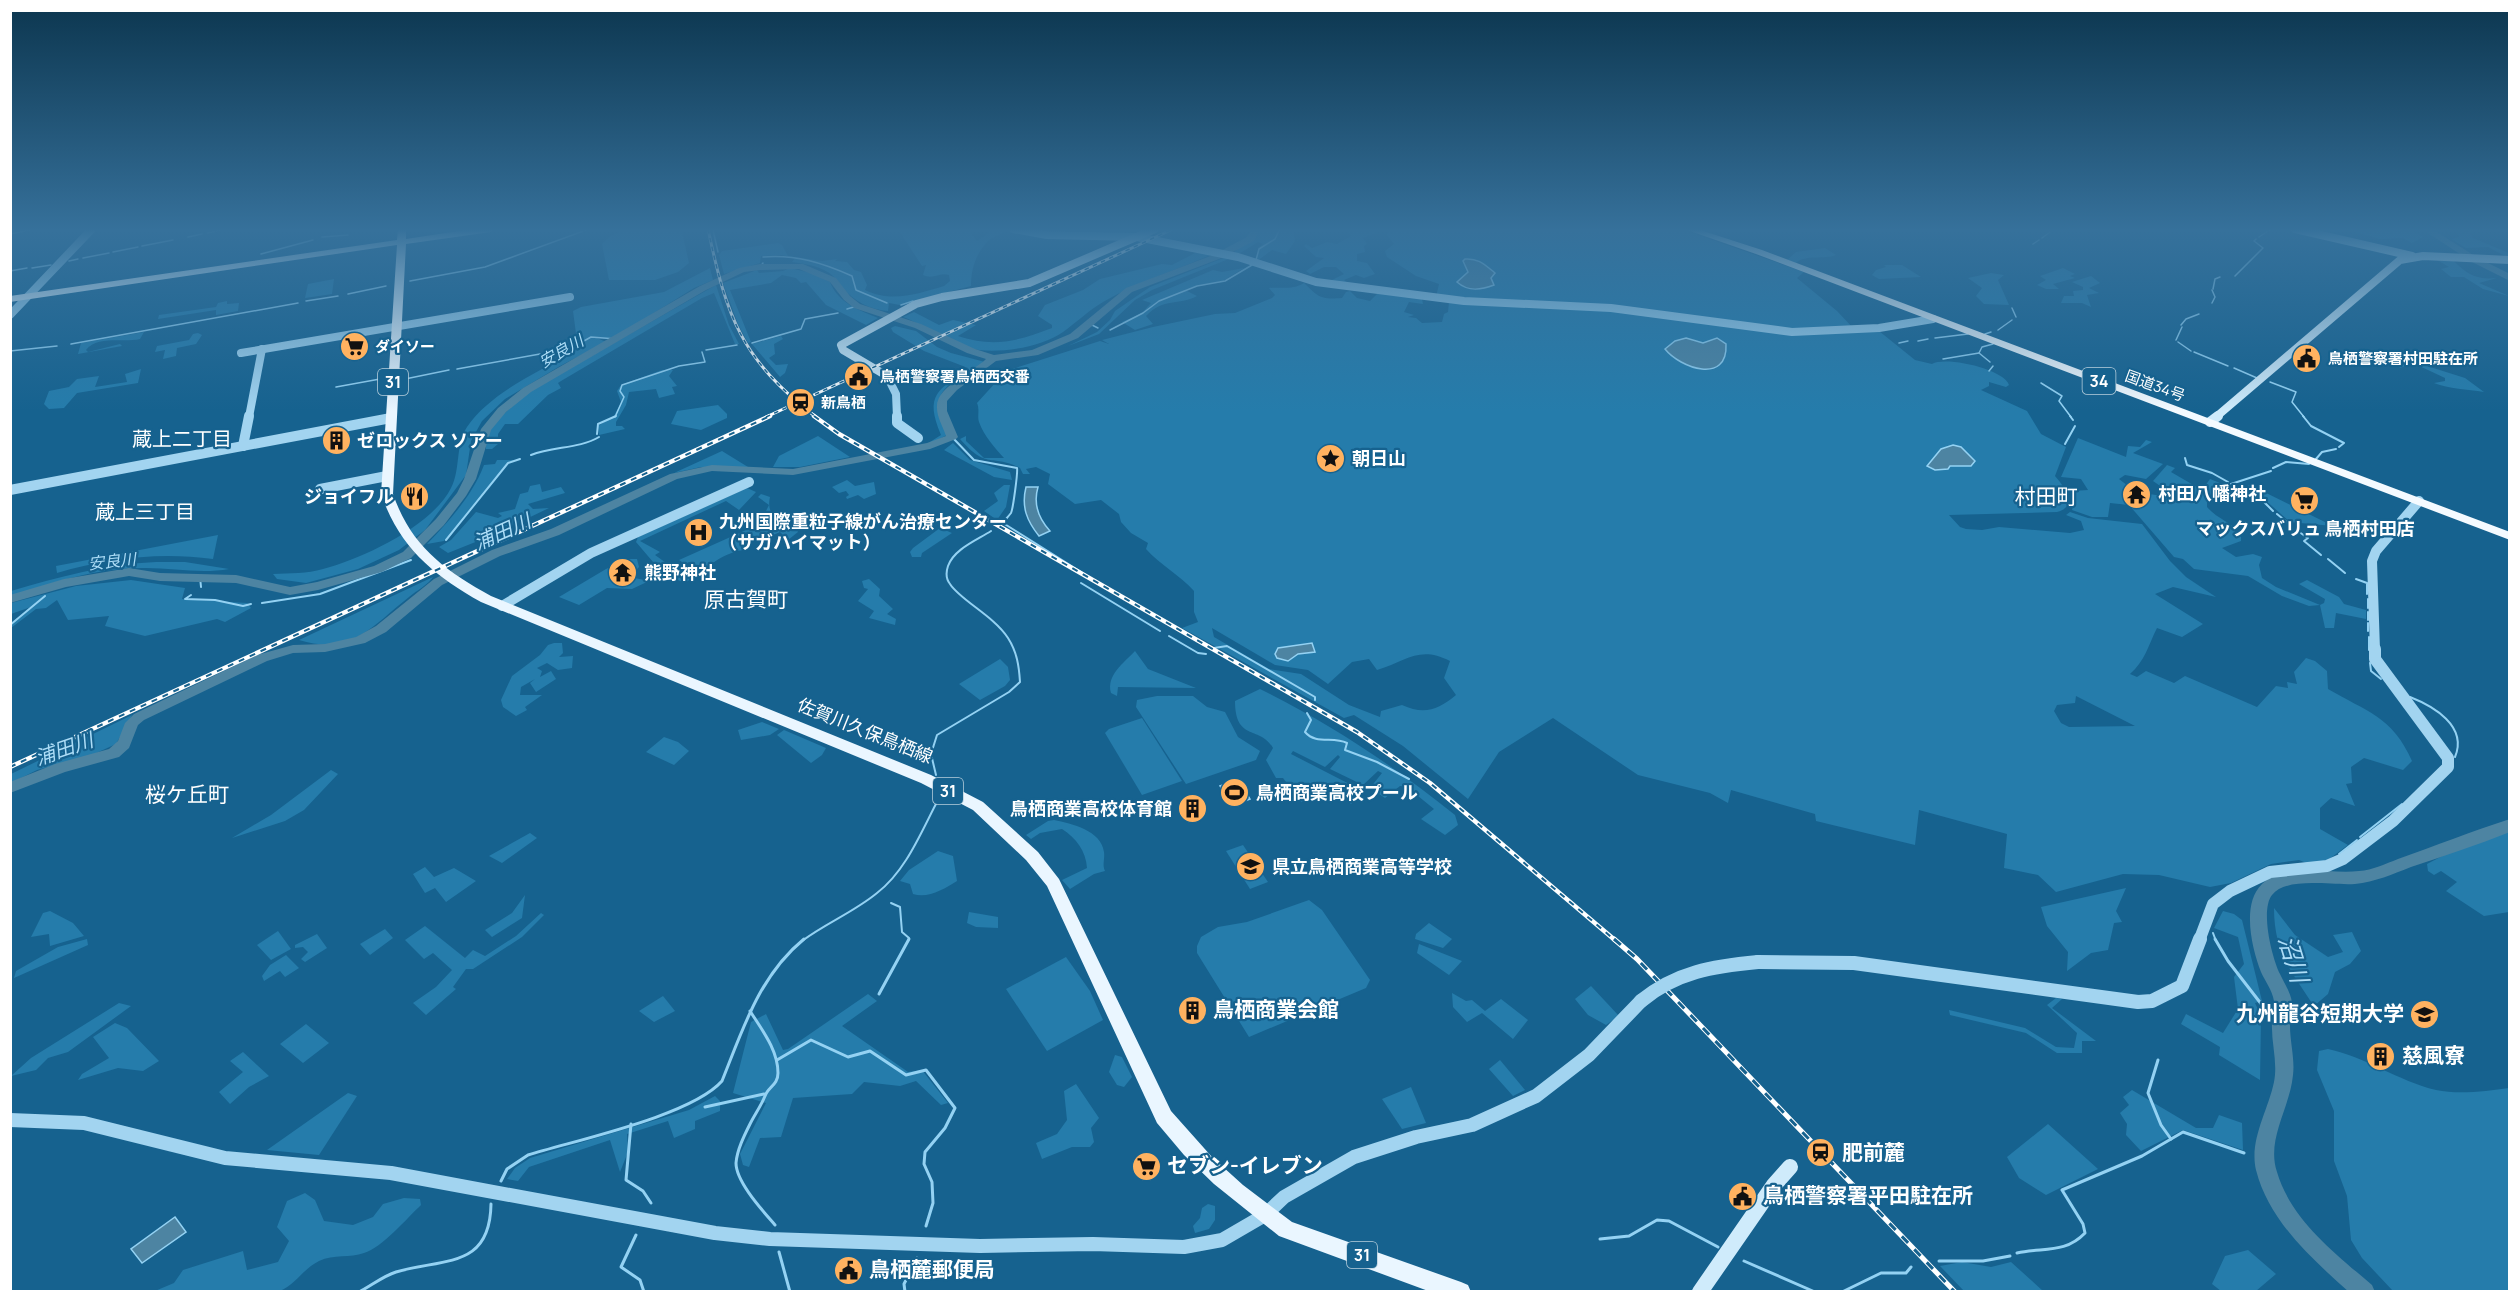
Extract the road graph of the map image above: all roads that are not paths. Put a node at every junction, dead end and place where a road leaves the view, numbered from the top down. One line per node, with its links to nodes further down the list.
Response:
1 (34, 290): 8 (street)
2 (73, 290): 8 (main road)
3 (398, 290): 13 (main road, 佐賀川久保鳥栖線 / 31)
4 (987, 290): 16 (main road)
5 (1367, 290): 12 (street)
6 (1857, 290): 12 (highway, 国道34号 / 34)
7 (2365, 290): 18 (main road)
8 (28, 296): 10 (main road); 11 (street)
9 (570, 297): 13 (street)
10 (10, 299)
11 (10, 315)
12 (1933, 319): 18 (highway, 国道34号 / 34)
13 (396, 327): 14 (street); 17 (main road, 佐賀川久保鳥栖線 / 31)
14 (262, 349): 15 (street); 20 (street)
15 (241, 353)
16 (887, 376): 19 (street)
17 (391, 418): 20 (street); 21 (main road, 佐賀川久保鳥栖線 / 31)
18 (2210, 422): 25 (highway, 国道34号 / 34)
19 (918, 438)
20 (243, 446): 24 (street)
21 (387, 476): 23 (street); 27 (main road, 佐賀川久保鳥栖線 / 31)
22 (748, 482): 27 (street)
23 (320, 489)
24 (10, 490)
25 (2419, 501): 26 (highway, 国道34号 / 34); 30 (street, bridge)
26 (2510, 536)
27 (502, 606): 30 (main road, 佐賀川久保鳥栖線 / 31)
28 (10, 1120): 30 (street)
29 (1790, 1167): 32 (main road)
30 (1265, 1215): 31 (main road, 佐賀川久保鳥栖線 / 31)
31 (1461, 1292)
32 (1701, 1292)

